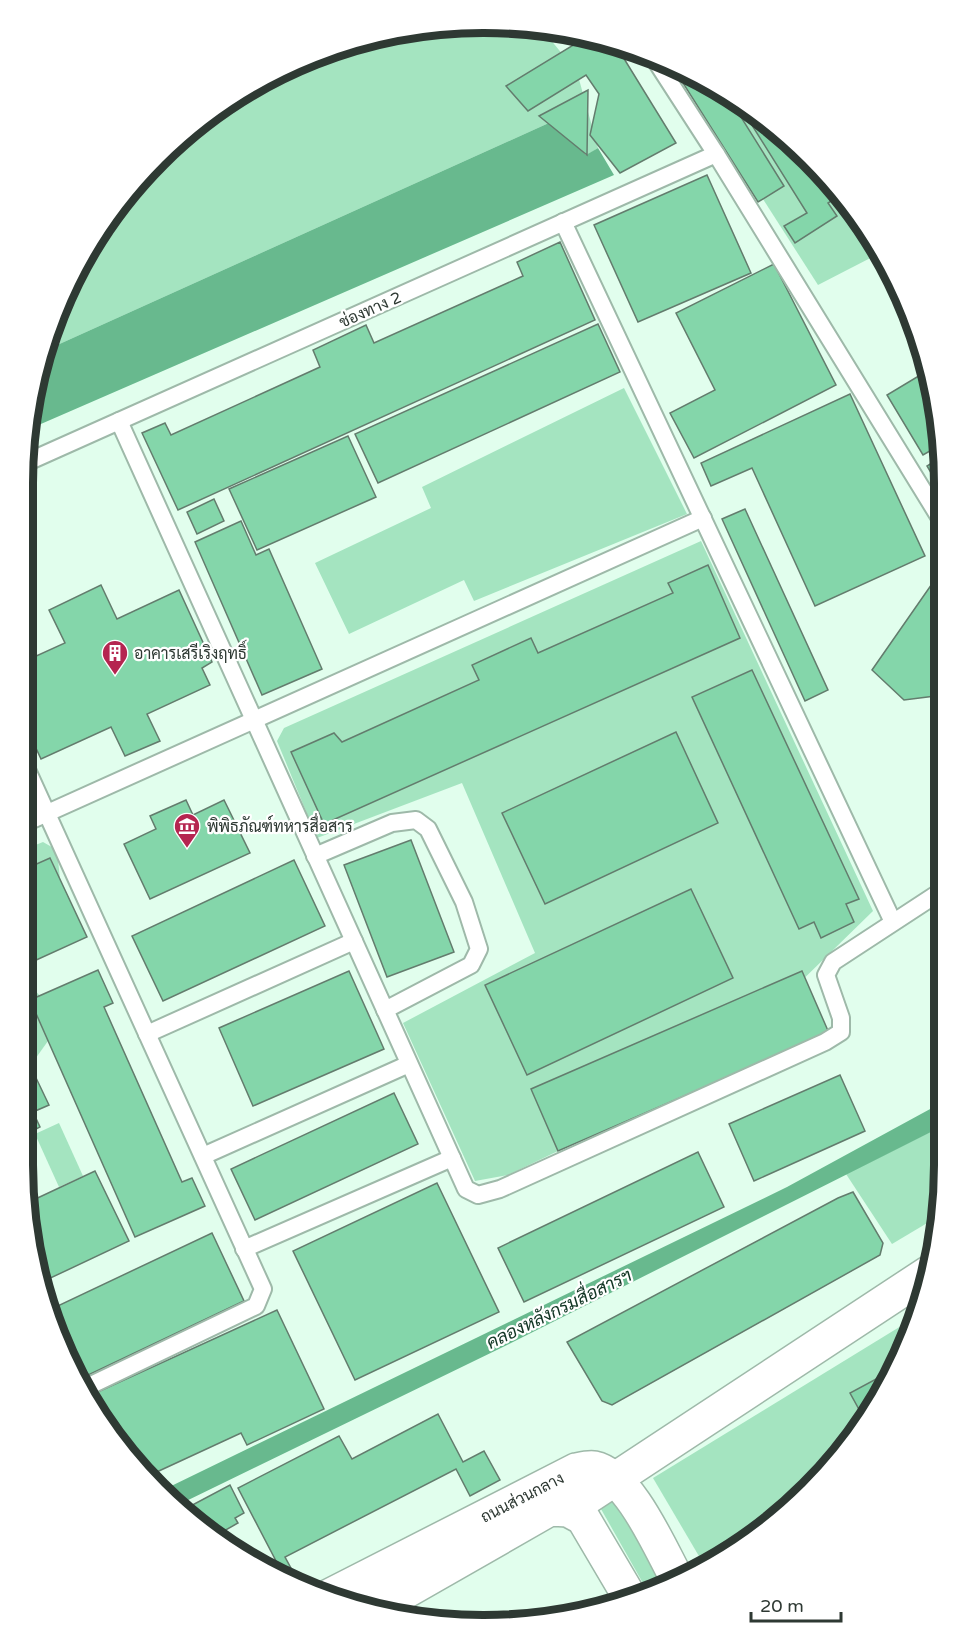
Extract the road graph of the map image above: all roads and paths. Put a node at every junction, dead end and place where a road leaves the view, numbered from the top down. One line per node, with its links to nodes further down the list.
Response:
1 (661, 69): 2 (lane)
2 (716, 154): 3 (lane, ช่องทาง 2); 6 (lane)
3 (563, 222): 4 (lane, ช่องทาง 2); 7 (lane)
4 (119, 421): 5 (lane, ช่องทาง 2); 8 (lane)
5 (34, 460)
6 (934, 507)
7 (703, 518): 8 (lane); 14 (lane)
8 (254, 720): 10 (lane); 12 (lane)
9 (33, 783): 10 (lane)
10 (47, 813): 11 (lane); 17 (lane)
11 (33, 819)
12 (315, 856): 15 (lane); 16 (lane)
13 (934, 896): 14 (lane)
14 (893, 922): 20 (lane)
15 (354, 941): 16 (lane); 17 (lane)
16 (385, 1010): 18 (lane)
17 (147, 1034): 19 (lane)
18 (409, 1064): 19 (lane); 20 (lane)
19 (203, 1156): 21 (lane)
20 (452, 1158): 21 (lane)
21 (244, 1249): 23 (lane)
22 (920, 1277): 24 (street)
23 (90, 1385)
24 (614, 1479): 25 (street); 26 (street, ถนนส่วนกลาง); 27 (street, ถนนส่วนกลาง)
25 (568, 1510): 28 (street, ถนนส่วนกลาง); 29 (street, ถนนส่วนกลาง)
26 (674, 1573)
27 (339, 1591)
28 (626, 1592)
29 (385, 1604)

